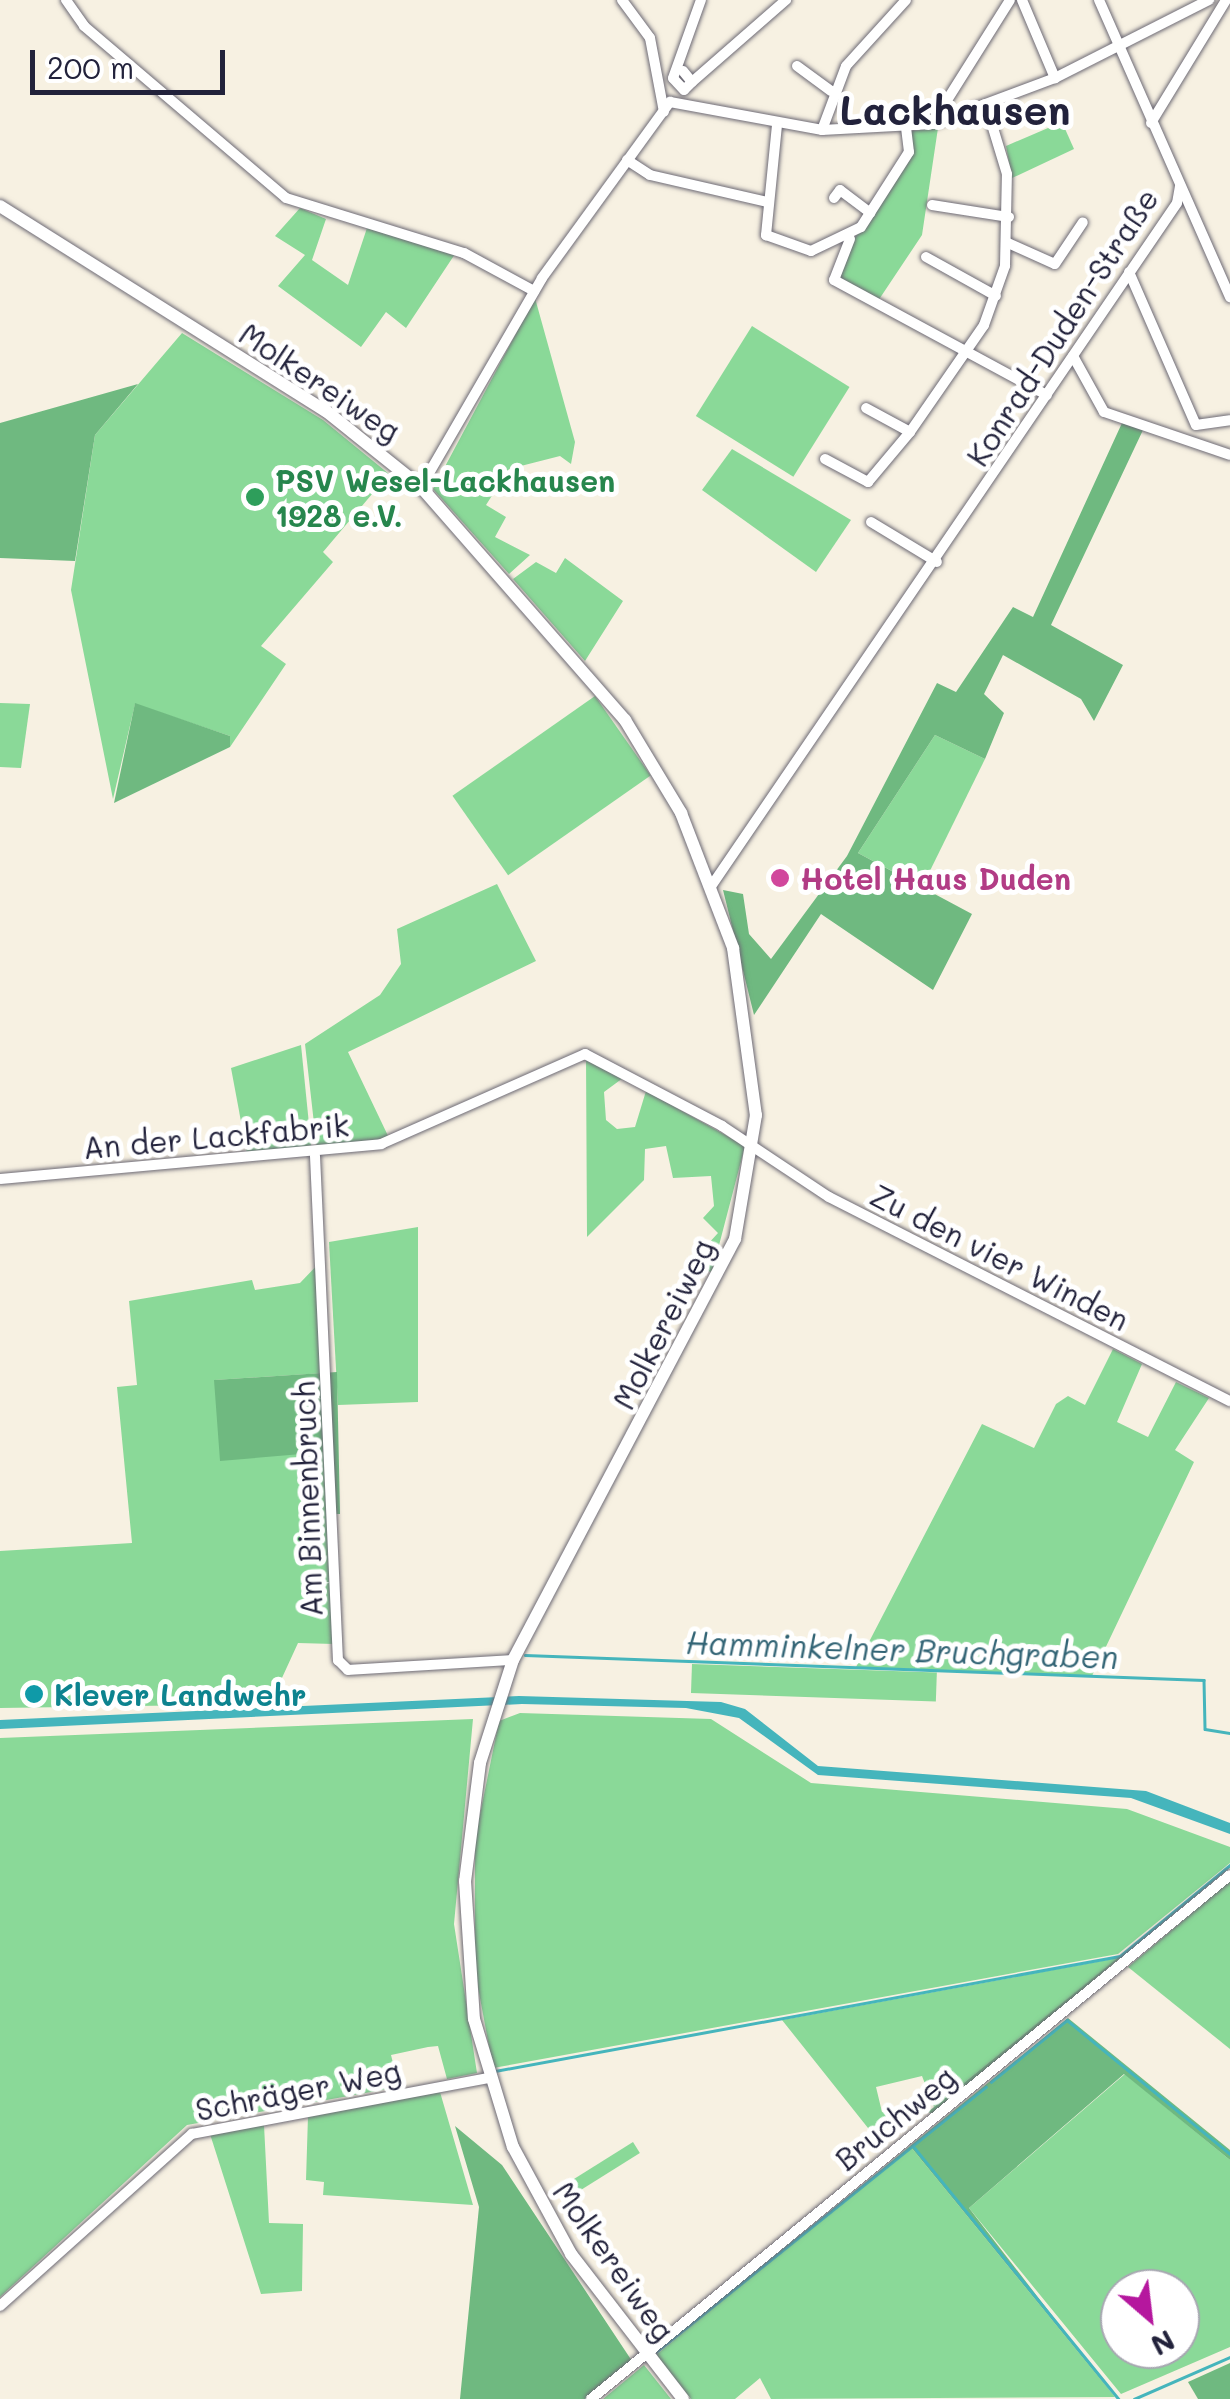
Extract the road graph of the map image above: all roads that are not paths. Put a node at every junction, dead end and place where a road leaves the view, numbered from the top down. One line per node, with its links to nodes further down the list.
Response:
1 (66, 0): 36 (street)
2 (622, 0): 17 (street)
3 (700, 0): 4 (street)
4 (786, 0)
5 (906, 0): 15 (street)
6 (1010, 0): 19 (street)
7 (1022, 0): 14 (street)
8 (1100, 0): 12 (street, Konrad-Duden-Straße)
9 (1226, 0): 11 (street)
10 (1206, 2): 11 (street); 12 (street)
11 (1208, 30): 18 (street)
12 (1119, 49): 14 (street); 18 (street, Konrad-Duden-Straße)
13 (797, 66): 15 (street)
14 (1055, 78): 16 (street)
15 (831, 91): 22 (street)
16 (988, 108): 19 (street); 30 (street)
17 (664, 112): 20 (street); 23 (street)
18 (1151, 123): 24 (street, Konrad-Duden-Straße)
19 (932, 124): 21 (street)
20 (777, 126): 22 (street); 26 (street)
21 (906, 128): 22 (street); 29 (street)
22 (822, 130)
23 (628, 160): 26 (street); 36 (street)
24 (1180, 186): 35 (street, Konrad-Duden-Straße); 38 (street)
25 (834, 198): 29 (street)
26 (768, 202): 32 (street)
27 (932, 205): 30 (street)
28 (0, 206): 47 (main road, Molkereiweg)
29 (870, 212): 32 (street)
30 (1009, 217): 33 (street)
31 (1083, 222): 33 (street)
32 (850, 240): 39 (street)
33 (1008, 242): 37 (street)
34 (926, 257): 37 (street)
35 (1130, 272): 40 (street, Konrad-Duden-Straße); 43 (street)
36 (534, 290): 47 (street)
37 (996, 296): 39 (street)
38 (1230, 296)
39 (966, 354): 41 (street); 44 (street)
40 (1073, 356): 41 (street, Konrad-Duden-Straße); 45 (street)
41 (1047, 395): 49 (street, Konrad-Duden-Straße)
42 (866, 408): 44 (street)
43 (1230, 420)
44 (910, 432): 46 (street)
45 (1230, 455)
46 (825, 459)
47 (420, 488): 50 (main road, Molkereiweg)
48 (871, 522): 49 (street)
49 (936, 562): 50 (street, Konrad-Duden-Straße)
50 (712, 885): 51 (main road, Molkereiweg)
51 (754, 1145): 52 (street, An der Lackfabrik); 54 (street, Zu den vier Winden); 55 (main road, Molkereiweg)
52 (315, 1156): 53 (street, An der Lackfabrik); 55 (street, Am Binnenbruch)
53 (0, 1179)
54 (1230, 1402)
55 (513, 1660): 57 (main road, Molkereiweg)
56 (1230, 1875): 59 (street, Bruchweg)
57 (489, 2078): 58 (street, Schräger Weg); 59 (main road, Molkereiweg)
58 (0, 2306)
59 (647, 2354): 60 (street, Bruchweg); 61 (main road, Molkereiweg)
60 (591, 2399)
61 (683, 2399)

